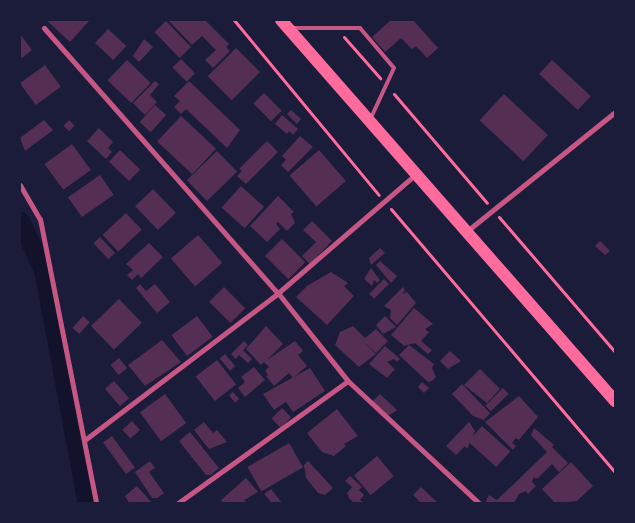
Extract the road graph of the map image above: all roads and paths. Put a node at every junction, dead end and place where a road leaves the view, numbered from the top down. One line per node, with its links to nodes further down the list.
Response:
1 (234, 20): 10 (path)
2 (285, 24): 4 (lane); 7 (main road)
3 (44, 28): 13 (street)
4 (336, 28): 5 (path); 5 (lane)
5 (387, 86): 7 (lane); 11 (path)
6 (615, 112): 11 (street)
7 (370, 122): 8 (main road)
8 (416, 174): 10 (street); 12 (main road)
9 (20, 186): 17 (street)
10 (385, 202): 13 (street); 18 (path)
11 (494, 211): 12 (street); 14 (path)
12 (465, 233): 16 (main road)
13 (278, 293): 15 (street); 17 (street)
14 (615, 352)
15 (348, 381): 20 (street); 21 (street)
16 (615, 401)
17 (86, 440): 19 (street)
18 (615, 472)
19 (96, 503)
20 (178, 503)
21 (479, 503)

